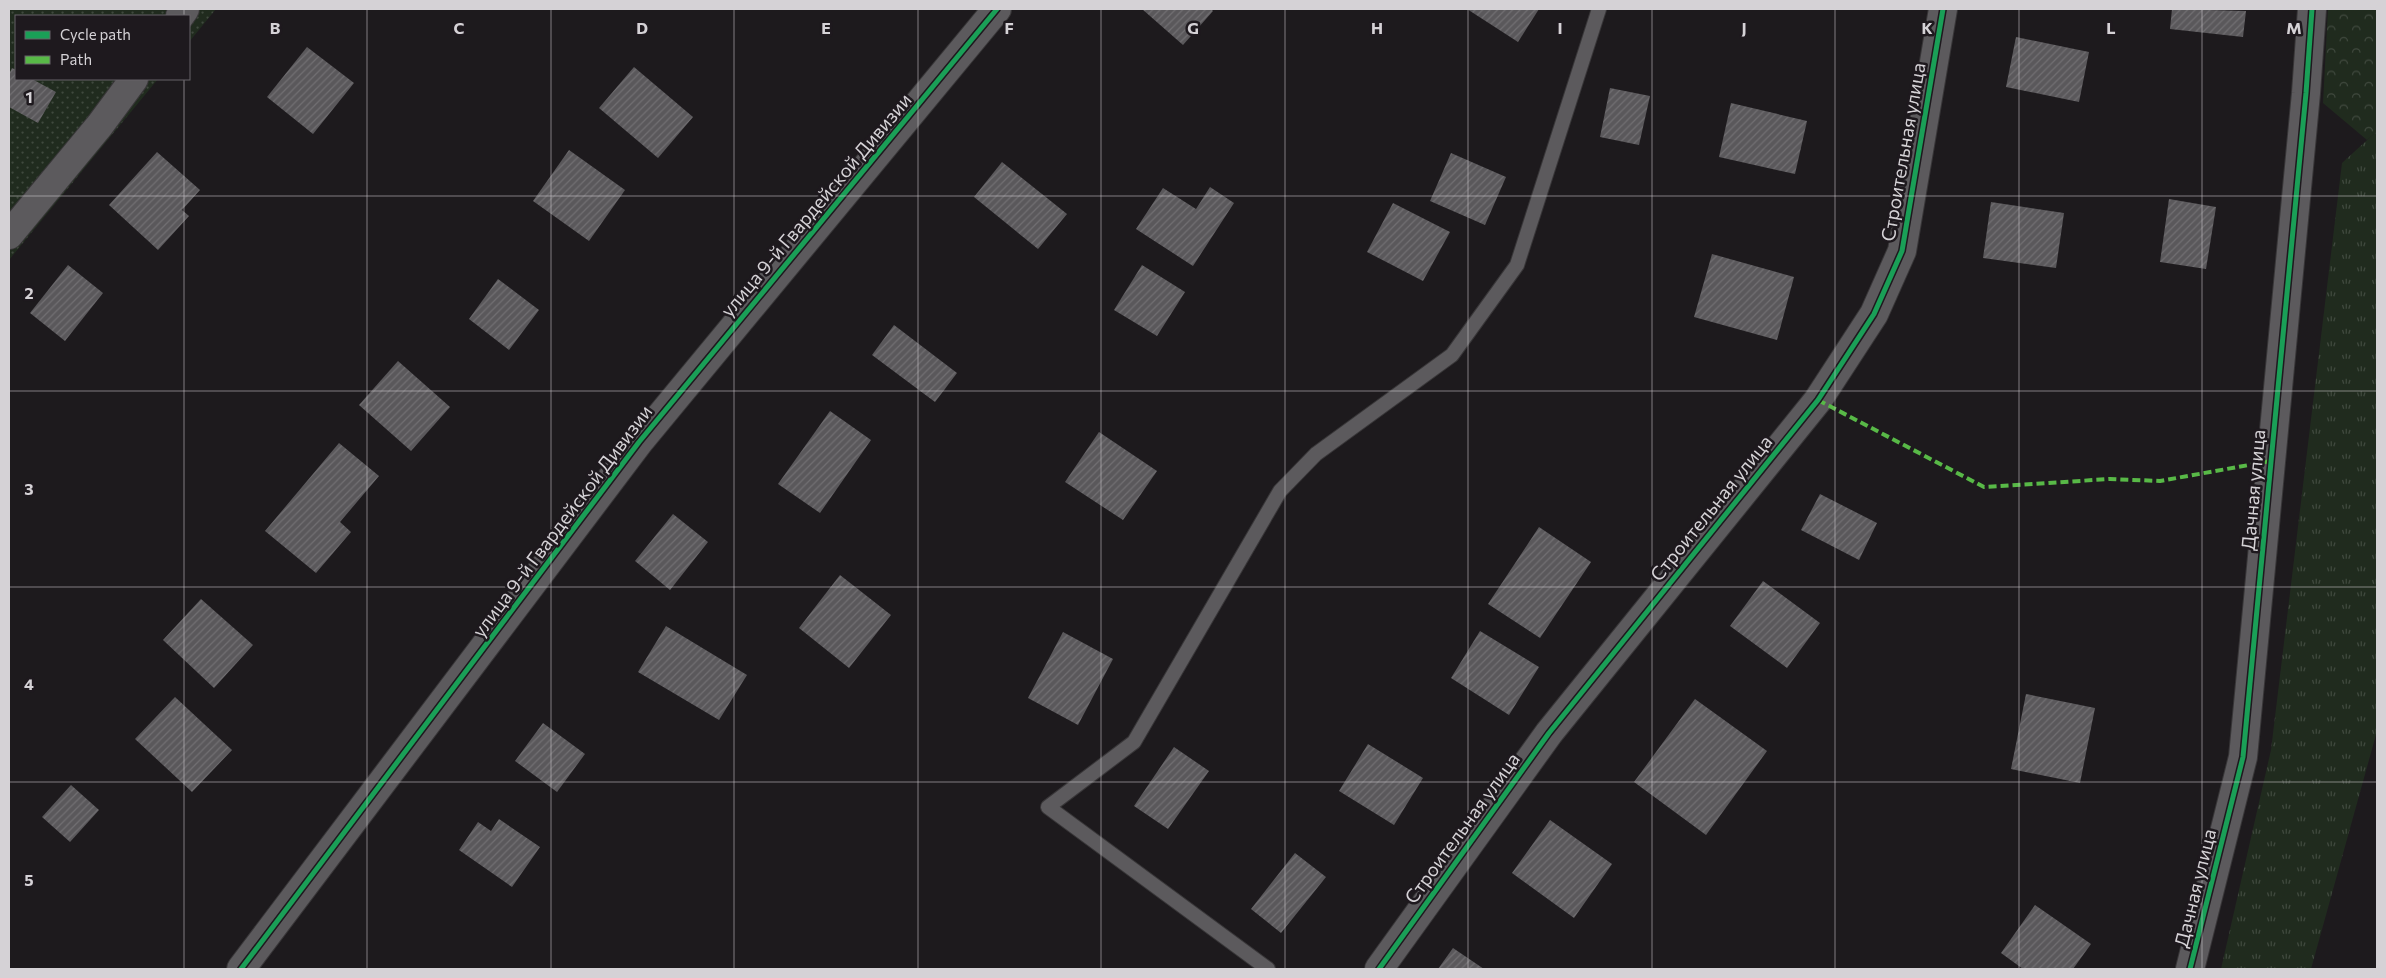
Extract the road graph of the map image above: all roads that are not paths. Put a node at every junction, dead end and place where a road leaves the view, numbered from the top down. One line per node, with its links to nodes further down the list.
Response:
1 (996, 9): 7 (street, улица 9-й Гвардейской Дивизии)
2 (1599, 9): 8 (lane)
3 (1943, 9): 9 (street, Строительная улица)
4 (2312, 9): 10 (street, Дачная улица)
5 (133, 80): 6 (street)
6 (9, 235)
7 (241, 969)
8 (1268, 969)
9 (1379, 969)
10 (2190, 969)

